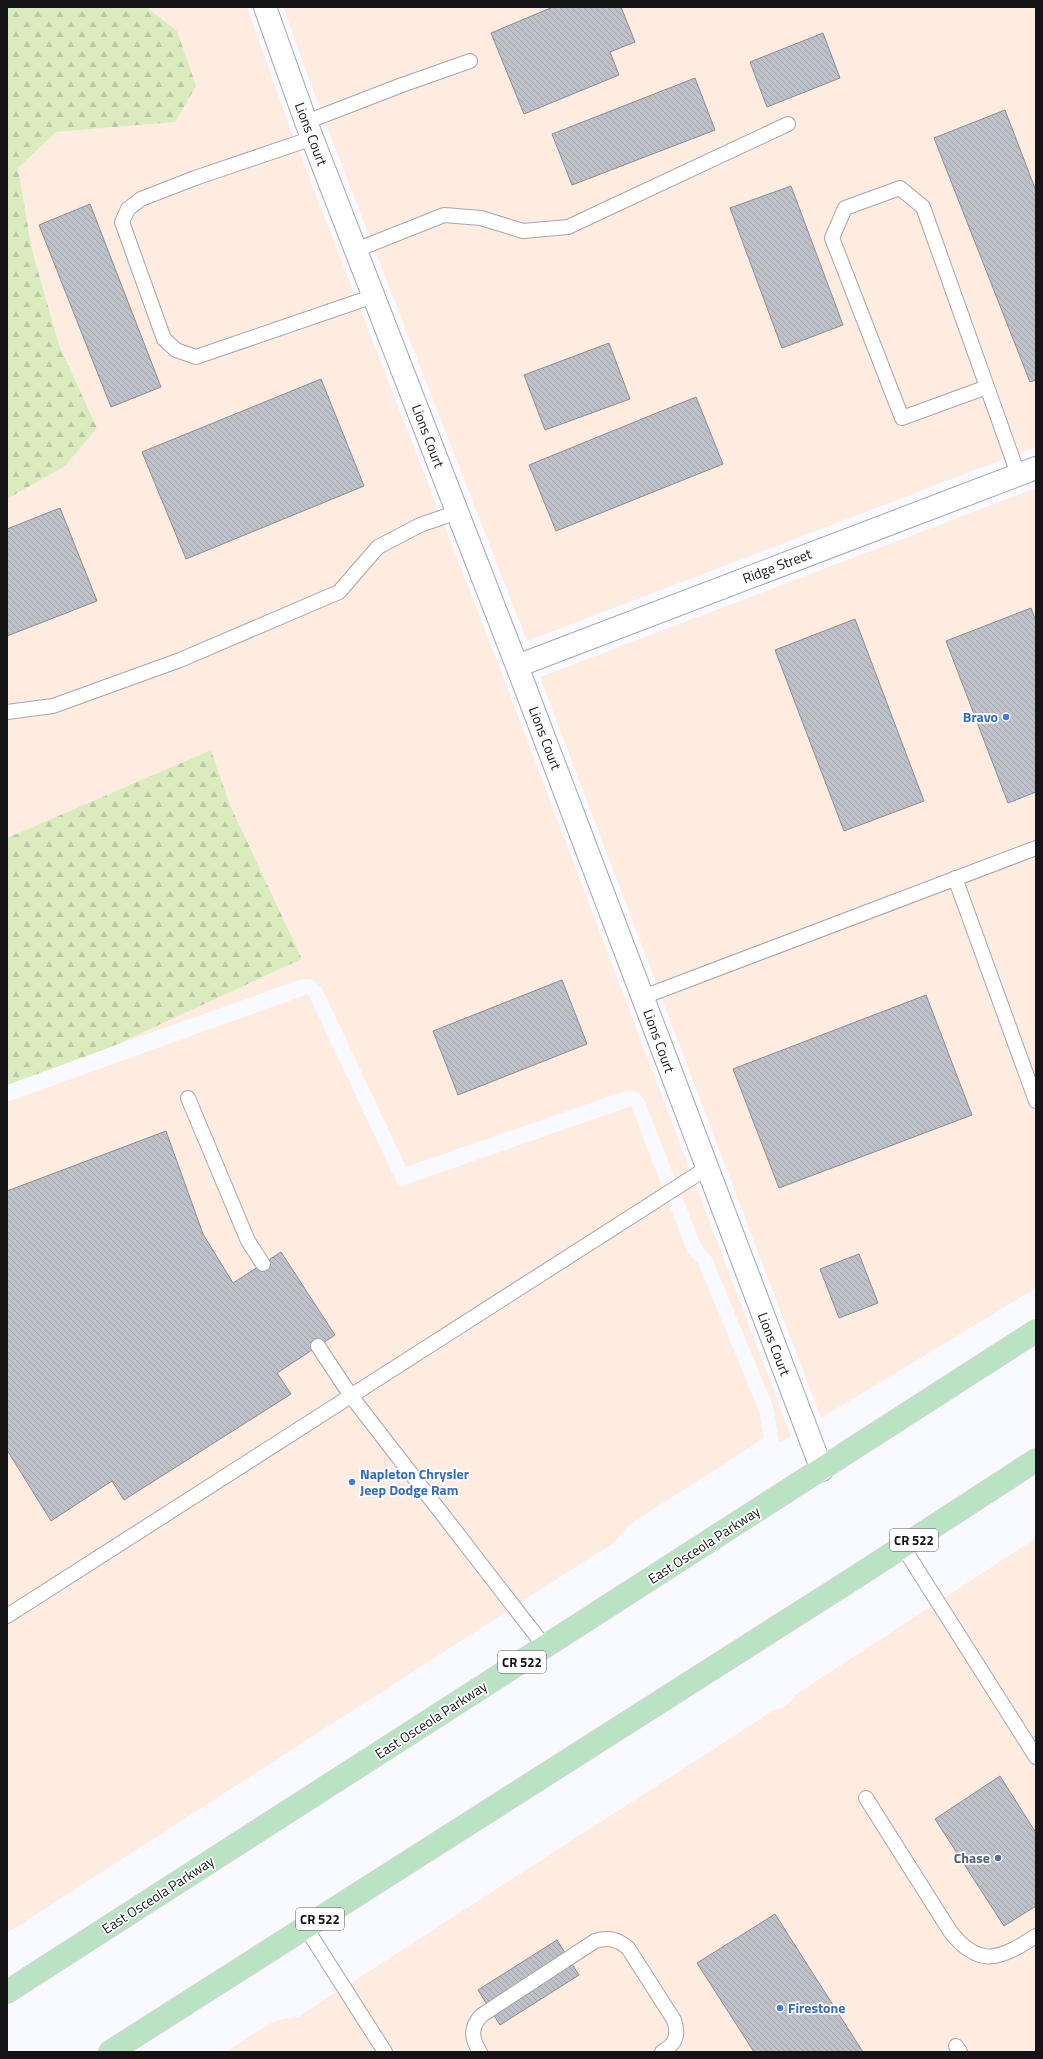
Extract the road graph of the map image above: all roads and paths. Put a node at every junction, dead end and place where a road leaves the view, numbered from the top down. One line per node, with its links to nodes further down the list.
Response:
1 (265, 7): 4 (street, Lions Court)
2 (470, 61): 4 (lane)
3 (788, 124): 5 (lane)
4 (310, 130): 5 (street, Lions Court); 6 (lane)
5 (356, 250): 6 (street, Lions Court)
6 (374, 296): 9 (street, Lions Court)
7 (987, 387): 7 (lane); 8 (lane)
8 (1027, 471): 10 (street, Ridge Street)
9 (458, 512): 10 (street, Lions Court); 11 (lane)
10 (518, 666): 14 (street, Lions Court)
11 (7, 712)
12 (1036, 848): 13 (lane)
13 (955, 878): 14 (lane); 16 (lane)
14 (643, 997): 17 (street, Lions Court)
15 (188, 1098): 18 (lane)
16 (1036, 1101)
17 (707, 1168): 21 (lane); 23 (street, Lions Court)
18 (264, 1264)
19 (1036, 1332): 23 (main road, East Osceola Parkway / CR 522)
20 (318, 1346): 21 (lane)
21 (350, 1396): 25 (lane); 26 (lane)
22 (1036, 1460): 24 (main road, CR 522)
23 (822, 1470): 26 (main road, East Osceola Parkway / CR 522)
24 (903, 1547): 27 (lane); 29 (main road, CR 522)
25 (7, 1616)
26 (545, 1646): 31 (main road, East Osceola Parkway / CR 522)
27 (1036, 1757)
28 (866, 1798): 30 (lane)
29 (306, 1928): 32 (main road, CR 522); 33 (lane)
30 (1036, 1936)
31 (7, 1992)
32 (110, 2052)
33 (385, 2052)
34 (480, 2052): 35 (lane)
35 (662, 2052)

